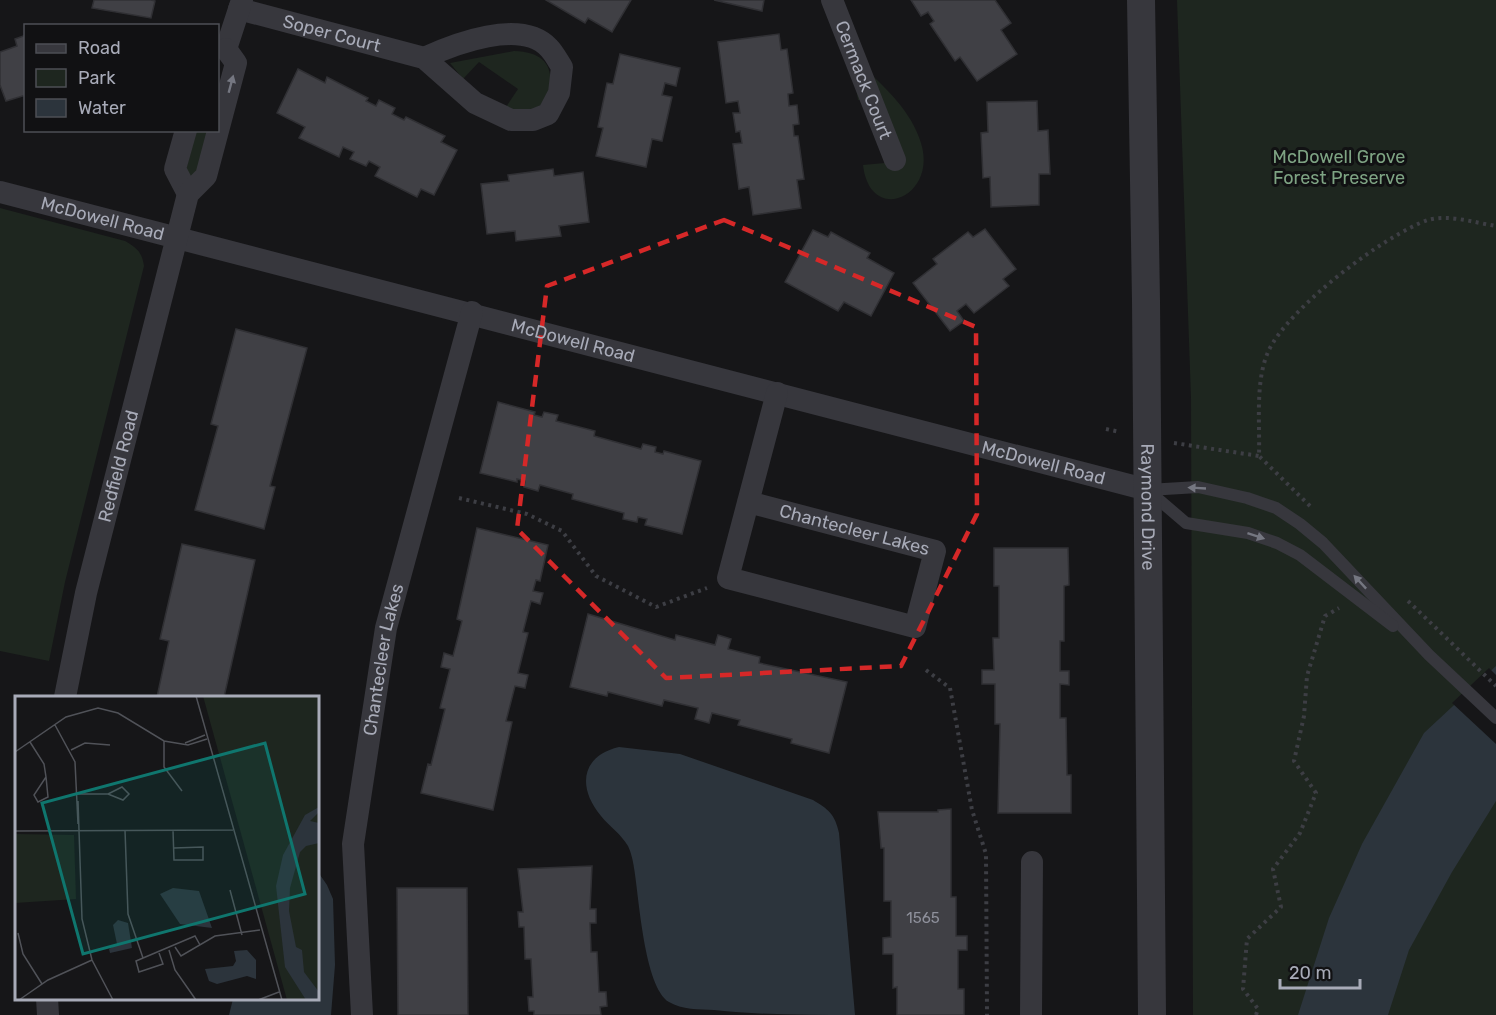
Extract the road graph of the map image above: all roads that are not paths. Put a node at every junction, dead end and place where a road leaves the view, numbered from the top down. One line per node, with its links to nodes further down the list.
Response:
1 (832, 0): 9 (street, Cermack Court)
2 (1141, 0): 15 (street, Raymond Drive)
3 (240, 4): 4 (street); 5 (street, Soper Court)
4 (222, 50): 6 (street, one-way to 4)
5 (424, 58): 5 (street, Soper Court)
6 (219, 127)
7 (185, 132): 11 (street)
8 (218, 132): 11 (street, one-way to 8)
9 (895, 160)
10 (0, 192): 12 (street, McDowell Road)
11 (188, 194): 12 (street, Redfield Road)
12 (177, 237): 13 (street, McDowell Road); 18 (street, Redfield Road)
13 (472, 312): 14 (street, McDowell Road); 23 (street, Chantecleer Lakes)
14 (777, 393): 15 (street, McDowell Road); 16 (street)
15 (1148, 490): 17 (lane, one-way to 17); 17 (lane, one-way to 15); 25 (street, Raymond Drive)
16 (748, 502): 16 (street, Chantecleer Lakes)
17 (1430, 655): 19 (lane)
18 (65, 696)
19 (1496, 718)
20 (1032, 862): 24 (street)
21 (47, 1000): 22 (street)
22 (48, 1015)
23 (362, 1015)
24 (1031, 1015)
25 (1152, 1015)

